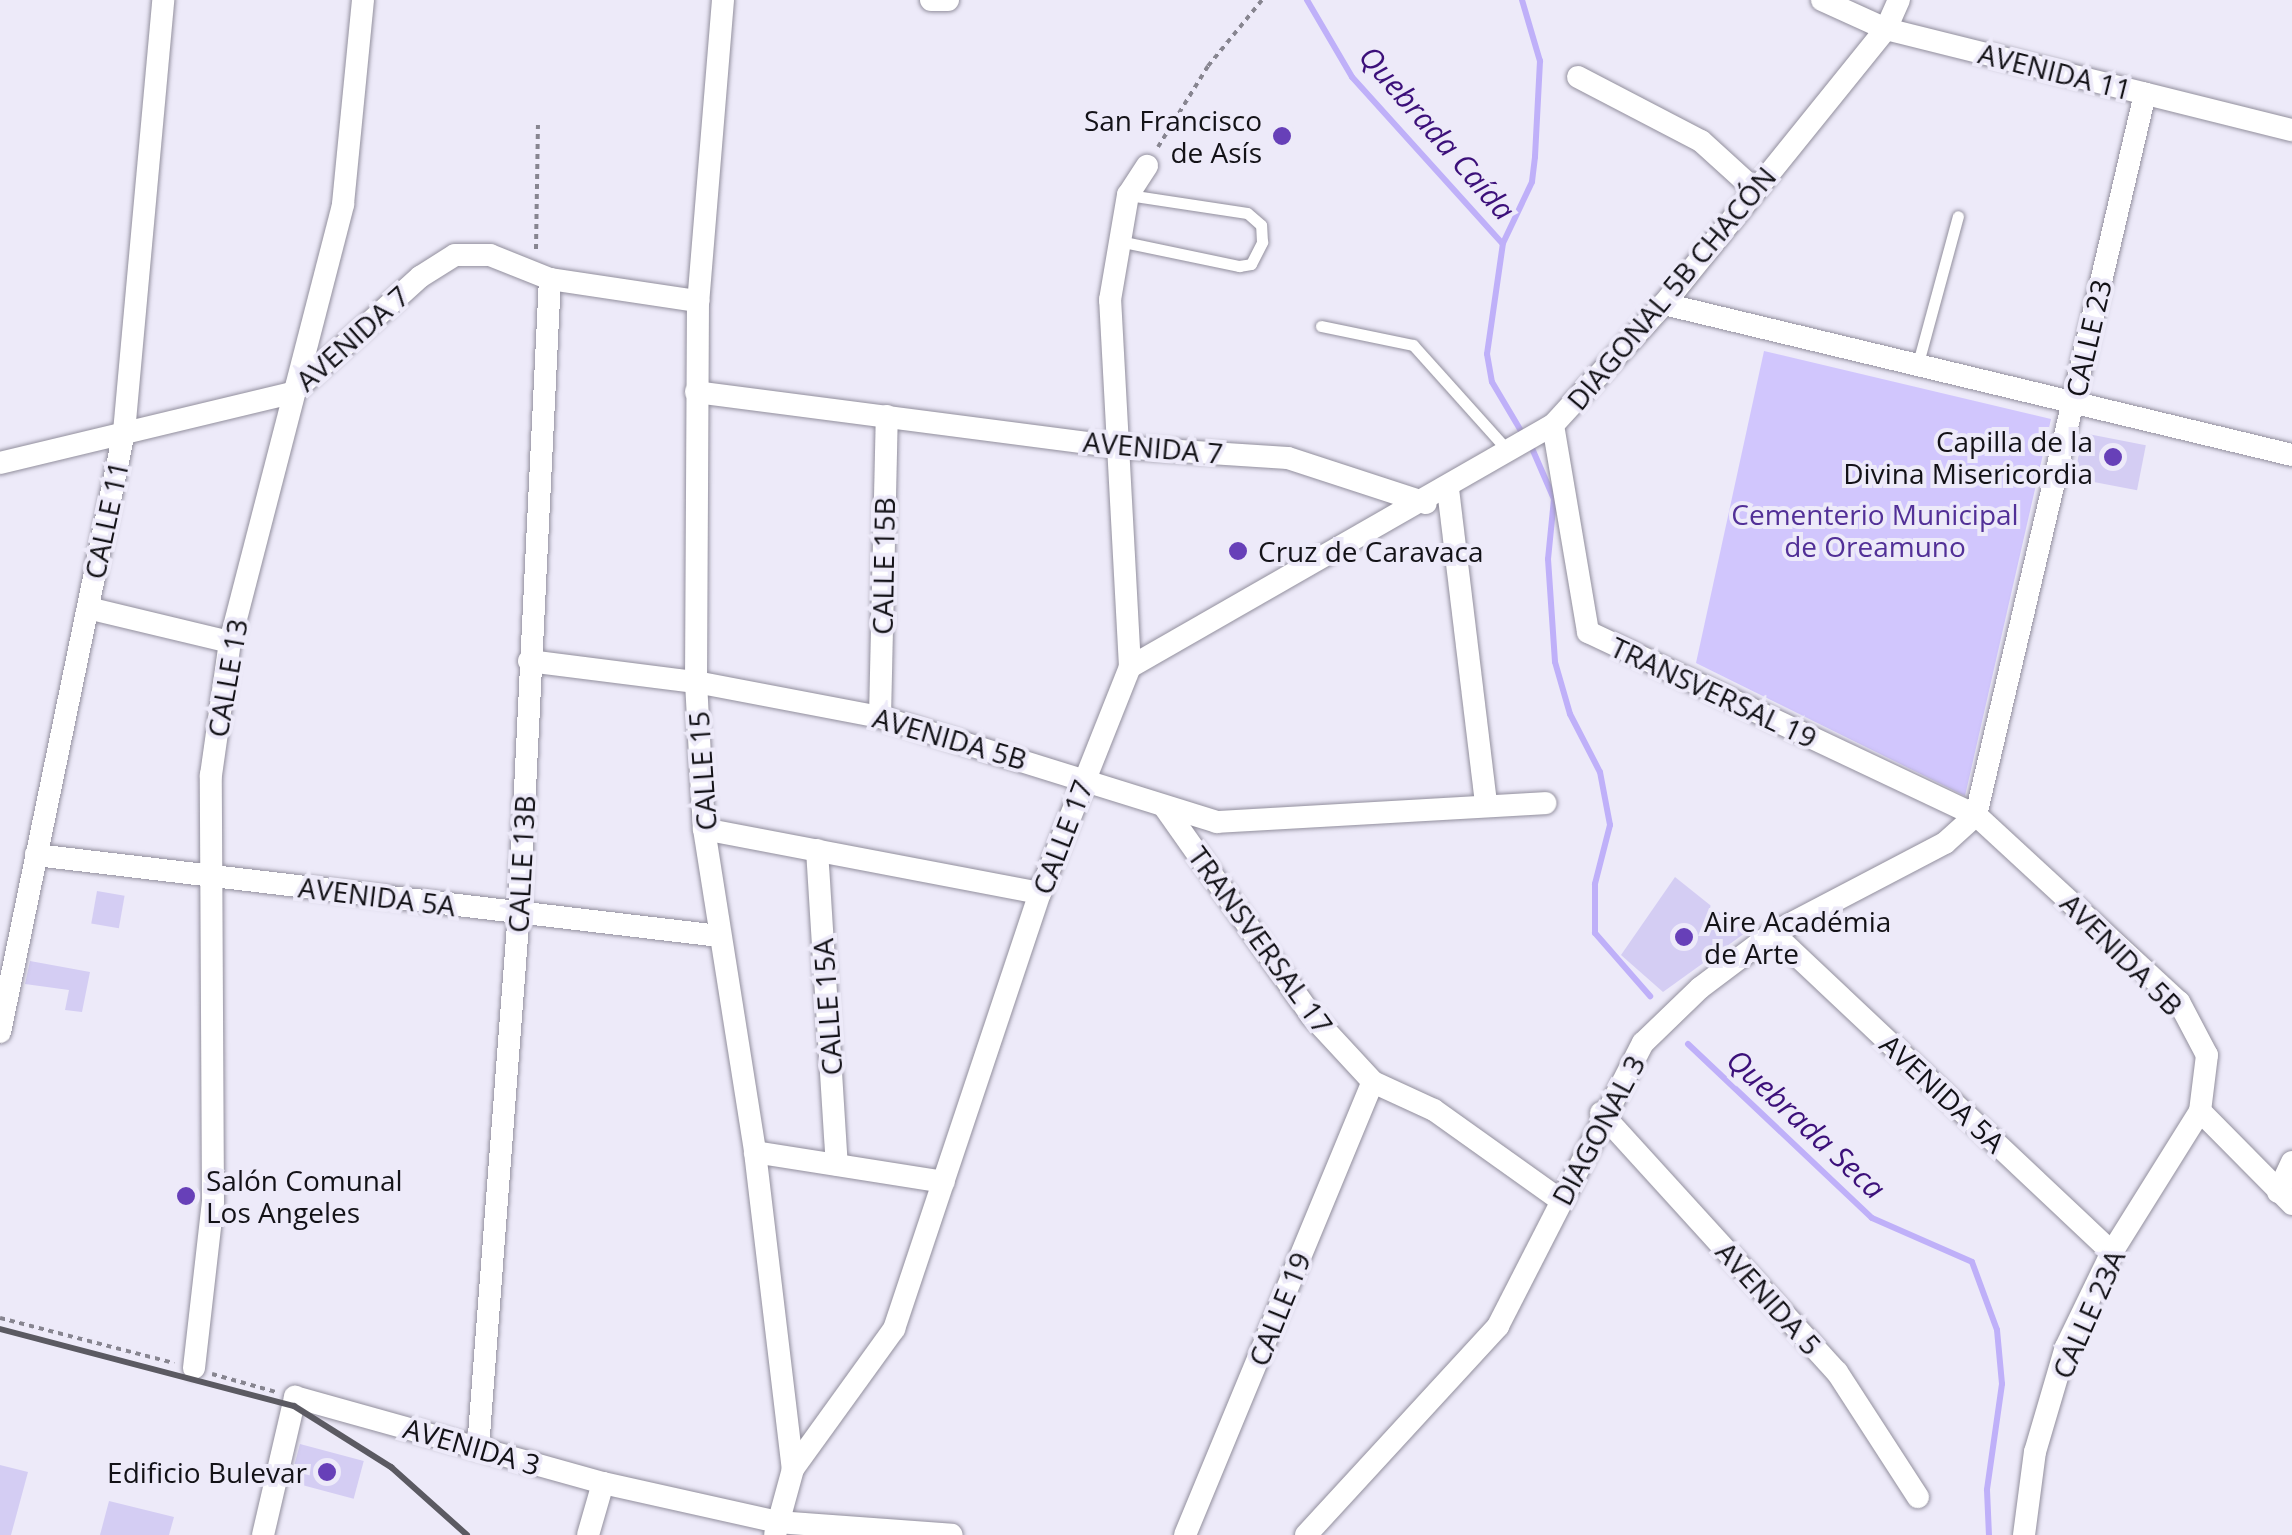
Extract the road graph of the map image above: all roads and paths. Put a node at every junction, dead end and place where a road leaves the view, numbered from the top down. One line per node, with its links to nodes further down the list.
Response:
1 (163, 0): 27 (street, CALLE 11)
2 (363, 0): 23 (street, CALLE 13)
3 (723, 0): 18 (street, CALLE 15)
4 (1262, 0): 12 (path)
5 (1822, 0): 7 (street, AVENIDA 11)
6 (1899, 0): 7 (street, DIAGONAL 5B CHACÓN)
7 (1886, 29): 9 (street, AVENIDA 11); 13 (street, DIAGONAL 5B CHACÓN)
8 (1578, 76): 13 (street)
9 (2146, 94): 11 (street, AVENIDA 11); 24 (street, CALLE 23)
10 (538, 124): 17 (path)
11 (2292, 130)
12 (1148, 166): 14 (street, CALLE 17)
13 (1755, 190): 19 (street, DIAGONAL 5B CHACÓN)
14 (1128, 195): 16 (street, CALLE 17); 16 (lane)
15 (1958, 216): 21 (lane)
16 (1119, 241): 28 (street, CALLE 17)
17 (543, 276): 18 (street, AVENIDA 7); 23 (street, AVENIDA 7); 36 (street, CALLE 13B)
18 (698, 301): 22 (street, CALLE 15)
19 (1664, 304): 21 (street); 26 (street, DIAGONAL 5B CHACÓN)
20 (1321, 326): 29 (lane)
21 (1918, 363): 24 (street)
22 (696, 392): 25 (street, AVENIDA 7); 38 (street, CALLE 15)
23 (292, 393): 27 (street, AVENIDA 7); 35 (street, CALLE 13)
24 (2074, 402): 30 (street); 44 (street, CALLE 23)
25 (886, 416): 28 (street, AVENIDA 7); 39 (street, CALLE 15B)
26 (1554, 425): 29 (street, DIAGONAL 5B CHACÓN); 44 (street, TRANSVERSAL 19)
27 (124, 432): 31 (street, AVENIDA 7); 34 (street, CALLE 11)
28 (1118, 447): 33 (street, AVENIDA 7); 37 (street, CALLE 17)
29 (1509, 452): 32 (street, DIAGONAL 5B CHACÓN)
30 (2292, 455)
31 (0, 464)
32 (1448, 490): 33 (street, DIAGONAL 5B CHACÓN); 42 (street)
33 (1426, 503): 37 (street, DIAGONAL 5B CHACÓN)
34 (88, 608): 35 (street); 47 (street, CALLE 11)
35 (230, 642): 48 (street, CALLE 13)
36 (530, 661): 38 (street, AVENIDA 5B); 50 (street, CALLE 13B)
37 (1130, 667): 40 (street, CALLE 17)
38 (696, 682): 39 (street, AVENIDA 5B); 45 (street, CALLE 15)
39 (880, 717): 40 (street, AVENIDA 5B)
40 (1084, 777): 43 (street, AVENIDA 5B); 49 (street, CALLE 17)
41 (1545, 803): 42 (street, AVENIDA 5B)
42 (1486, 804): 43 (street, AVENIDA 5B)
43 (1165, 808): 55 (street, TRANSVERSAL 17)
44 (1976, 815): 51 (street, DIAGONAL 3); 56 (street, AVENIDA 5B)
45 (704, 829): 46 (street); 52 (street, CALLE 15)
46 (816, 850): 49 (street); 60 (street, CALLE 15A)
47 (36, 855): 48 (street, AVENIDA 5A); 53 (street, CALLE 11)
48 (209, 876): 50 (street, AVENIDA 5A); 66 (street, CALLE 13)
49 (1040, 893): 61 (street, CALLE 17)
50 (519, 912): 52 (street, AVENIDA 5A); 70 (street, CALLE 13B)
51 (1773, 933): 57 (street, DIAGONAL 3); 64 (street, AVENIDA 5A)
52 (719, 936): 58 (street, CALLE 15)
53 (4, 992): 54 (street, CALLE 11)
54 (0, 1032)
55 (1373, 1082): 63 (street, TRANSVERSAL 17); 78 (street, CALLE 19)
56 (2200, 1111): 62 (street); 64 (street, CALLE 23A)
57 (1602, 1114): 63 (street, DIAGONAL 3); 73 (street, AVENIDA 5)
58 (756, 1152): 60 (street); 68 (street, CALLE 15)
59 (2292, 1162): 62 (street)
60 (837, 1164): 61 (street)
61 (944, 1182): 69 (street, CALLE 17)
62 (2285, 1198)
63 (1560, 1200): 79 (street, DIAGONAL 3)
64 (2112, 1252): 80 (street, CALLE 23A)
65 (0, 1318): 66 (path)
66 (194, 1368): 67 (path)
67 (295, 1397): 70 (street, AVENIDA 3); 75 (street)
68 (786, 1413): 69 (street); 71 (street, CALLE 15)
69 (824, 1424): 71 (street, CALLE 17)
70 (478, 1448): 72 (street, AVENIDA 3)
71 (792, 1469): 74 (street, CALLE 15)
72 (602, 1483): 74 (street, AVENIDA 3); 76 (street)
73 (1918, 1497)
74 (776, 1528): 77 (street, AVENIDA 3)
75 (263, 1535)
76 (588, 1535)
77 (952, 1535)
78 (1186, 1535)
79 (1306, 1535)
80 (2024, 1535)

